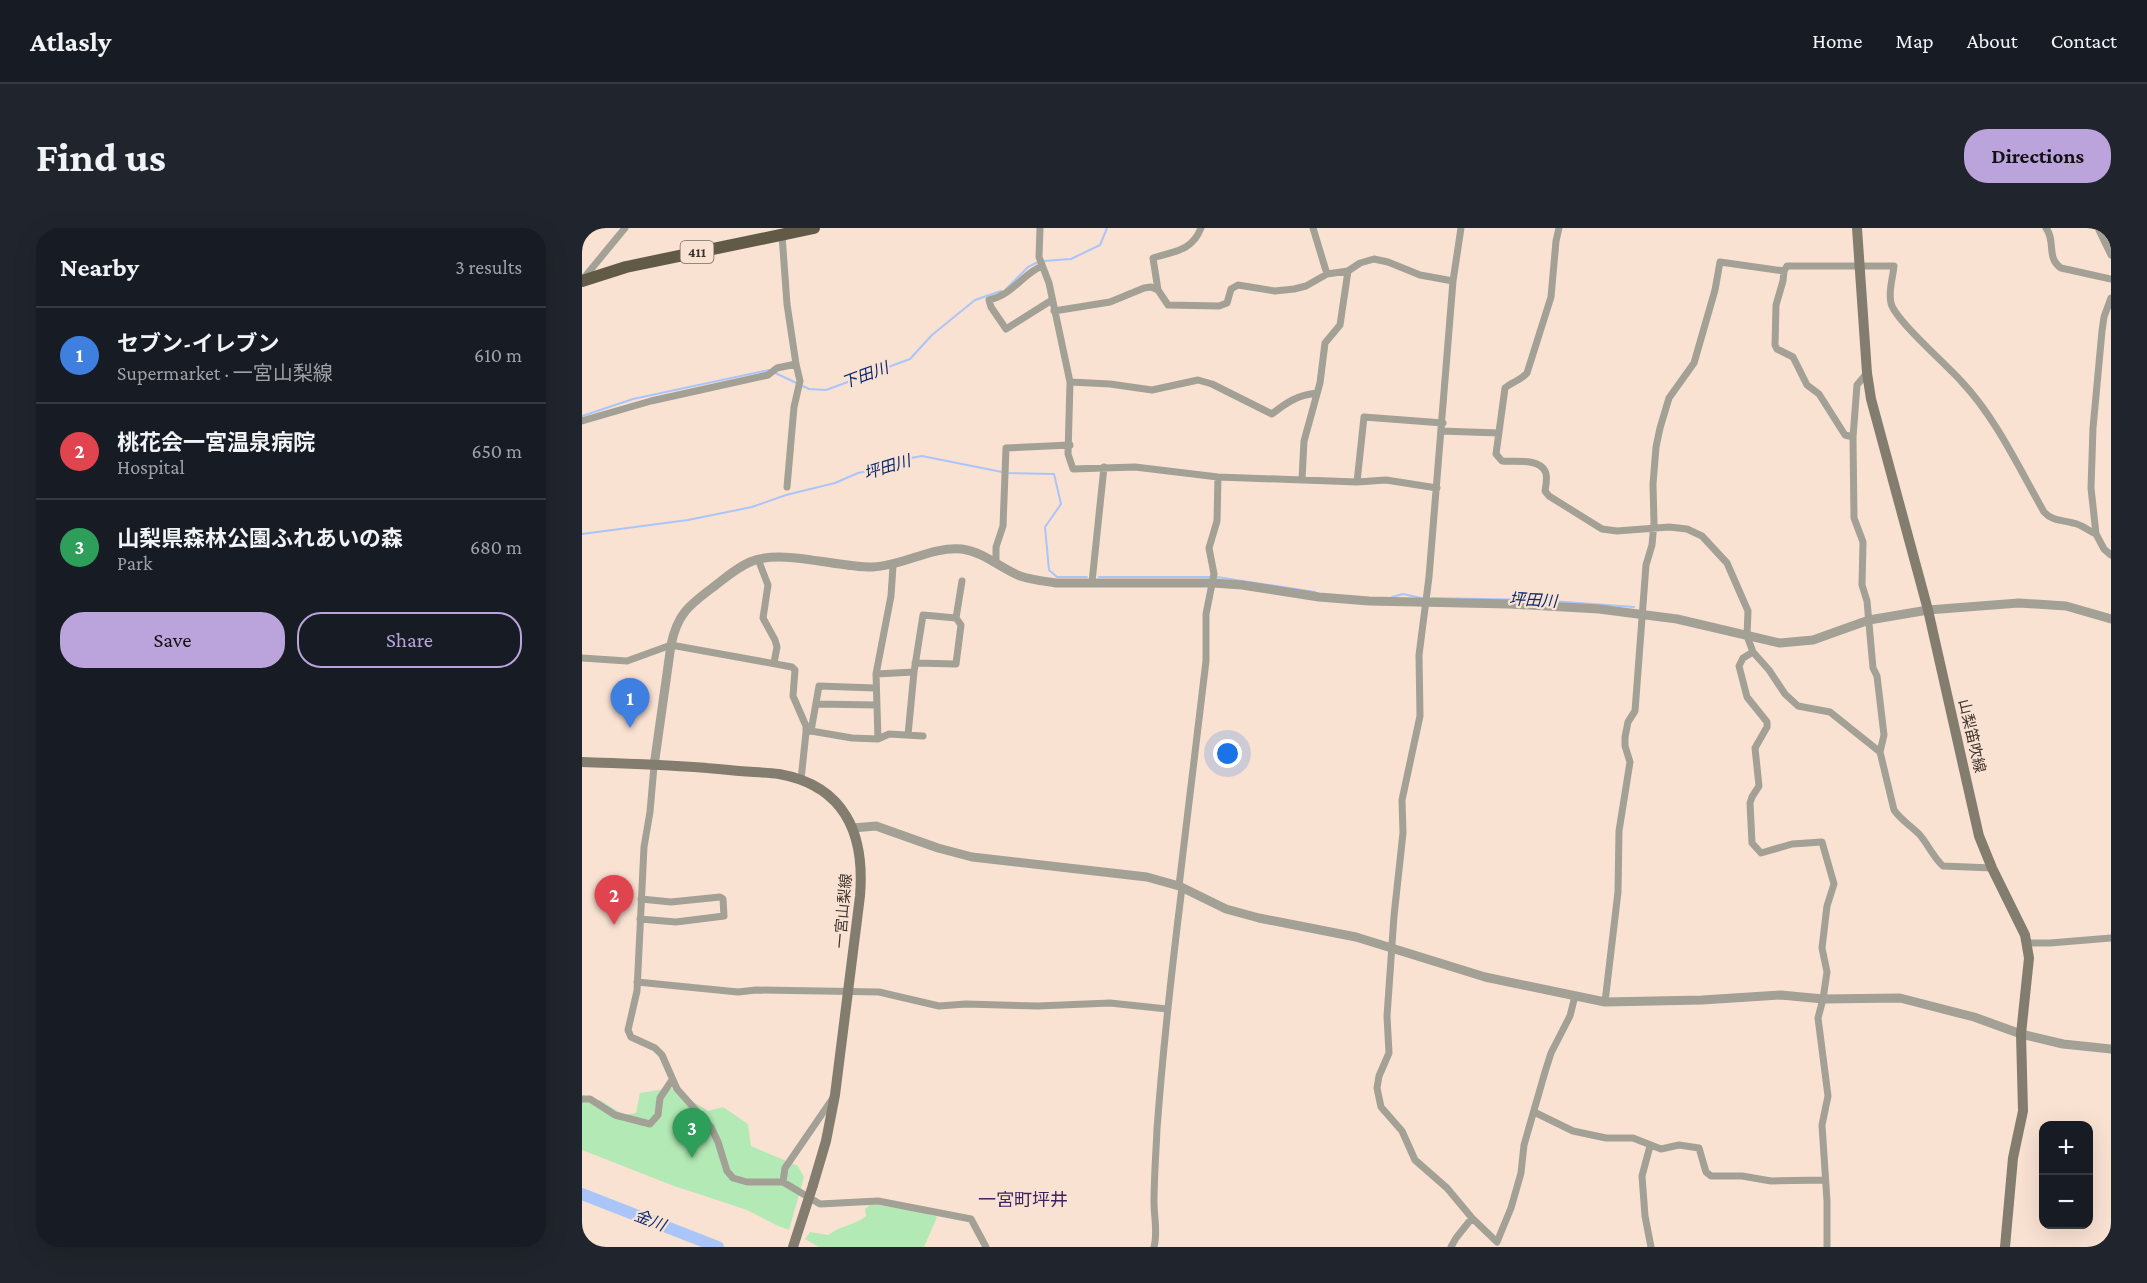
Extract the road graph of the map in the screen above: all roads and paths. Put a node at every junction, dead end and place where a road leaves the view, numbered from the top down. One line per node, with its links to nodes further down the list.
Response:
1 (626, 228): 19 (street)
2 (814, 228): 11 (highway, 411)
3 (1040, 228): 13 (street)
4 (1202, 228): 21 (street)
5 (1313, 228): 17 (street)
6 (1461, 228): 20 (street)
7 (1559, 228): 31 (street)
8 (1857, 228): 14 (main road, 山梨笛吹線)
9 (2046, 228): 18 (street)
10 (2098, 228): 12 (street)
11 (782, 235): 19 (highway, 411); 25 (street)
12 (2111, 255)
13 (1042, 266): 23 (street); 23 (street)
14 (1860, 267): 16 (street); 26 (main road, 山梨笛吹線); 41 (street)
15 (1348, 271): 17 (street); 20 (street); 28 (street)
16 (1784, 271): 32 (street); 40 (street)
17 (1327, 274): 21 (street)
18 (2111, 279)
19 (582, 281)
20 (1453, 281): 30 (street)
21 (1158, 290): 24 (street)
22 (2111, 298): 41 (street)
23 (1052, 300): 24 (street)
24 (1054, 311): 27 (street)
25 (796, 364): 29 (street); 38 (street)
26 (1867, 373): 32 (street); 50 (main road, 山梨笛吹線)
27 (1070, 382): 28 (street); 33 (street)
28 (1317, 393): 36 (street)
29 (582, 421)
30 (1442, 427): 31 (street); 37 (street); 39 (street)
31 (1499, 433): 40 (street)
32 (1853, 437): 53 (street)
33 (1070, 444): 34 (street); 44 (street)
34 (1104, 467): 35 (street); 48 (street)
35 (1218, 477): 36 (street); 46 (street)
36 (1302, 479): 37 (street)
37 (1357, 482): 39 (street)
38 (788, 486)
39 (1437, 488): 49 (street)
40 (1654, 529): 51 (street); 55 (street)
41 (2096, 534): 42 (street)
42 (2111, 555)
43 (758, 559): 45 (street); 56 (street); 59 (street)
44 (996, 563): 45 (street); 48 (street)
45 (893, 566): 62 (street)
46 (1213, 579): 48 (street); 49 (street); 76 (street)
47 (962, 581): 52 (street)
48 (1092, 582)
49 (1425, 602): 51 (street); 81 (street)
50 (1928, 610): 53 (street); 54 (street); 75 (main road, 山梨笛吹線)
51 (1643, 614): 55 (street); 86 (street)
52 (956, 618): 60 (street); 60 (street)
53 (1869, 620): 55 (street); 70 (street)
54 (2111, 620)
55 (1747, 636): 57 (street)
56 (671, 645): 58 (street); 59 (street); 72 (street)
57 (1753, 652): 70 (street); 85 (street)
58 (582, 658)
59 (774, 663): 66 (street)
60 (915, 663): 61 (street)
61 (914, 672): 62 (street); 67 (street)
62 (876, 674): 63 (street)
63 (875, 688): 64 (street); 65 (street)
64 (816, 704): 65 (street); 66 (street)
65 (876, 705): 69 (street)
66 (809, 732): 69 (street); 73 (street)
67 (909, 735): 68 (street); 69 (street)
68 (923, 736)
69 (878, 739)
70 (1880, 752): 75 (street)
71 (582, 762): 72 (main road, 一宮山梨線)
72 (654, 766): 73 (main road, 一宮山梨線); 77 (street)
73 (801, 780): 74 (main road, 一宮山梨線)
74 (853, 828): 76 (street); 83 (main road, 一宮山梨線)
75 (1992, 868): 80 (main road, 山梨笛吹線)
76 (1181, 886): 81 (street); 87 (street)
77 (641, 899): 78 (street); 78 (street)
78 (640, 919): 82 (street)
79 (2111, 938): 80 (street)
80 (2027, 943): 88 (main road, 山梨笛吹線)
81 (1392, 947): 84 (street); 97 (street)
82 (637, 982): 83 (street); 90 (street)
83 (848, 990): 87 (street); 91 (main road, 一宮山梨線)
84 (1575, 996): 86 (street); 93 (street)
85 (1823, 999): 86 (street); 88 (street); 95 (street)
86 (1605, 1002)
87 (1167, 1009): 100 (street)
88 (2021, 1034): 89 (street); 104 (main road, 山梨笛吹線)
89 (2111, 1049)
90 (672, 1080): 92 (street); 96 (street)
91 (835, 1095): 96 (street); 98 (main road, 一宮山梨線, bridge)
92 (582, 1099)
93 (1534, 1112): 94 (street); 97 (street)
94 (1650, 1146): 95 (street); 102 (street)
95 (1825, 1180): 103 (street)
96 (783, 1182): 99 (street)
97 (1472, 1218): 101 (street)
98 (793, 1247)
99 (986, 1247)
100 (1154, 1247)
101 (1451, 1247)
102 (1651, 1247)
103 (1827, 1247)
104 (2005, 1247)

